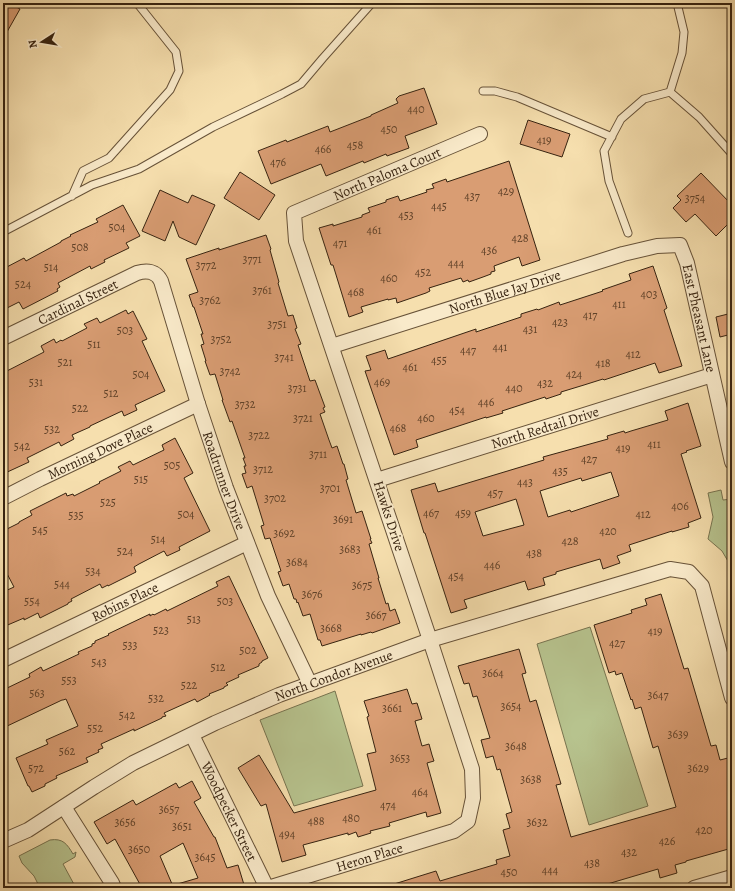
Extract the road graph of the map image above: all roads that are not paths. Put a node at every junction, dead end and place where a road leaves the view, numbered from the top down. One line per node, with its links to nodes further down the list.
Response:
1 (137, 3): 9 (lane)
2 (372, 3): 9 (lane)
3 (677, 3): 5 (lane)
4 (483, 91): 7 (lane)
5 (670, 92): 7 (lane); 8 (lane)
6 (480, 134): 10 (street, North Paloma Court)
7 (612, 137): 12 (lane)
8 (732, 154)
9 (72, 196): 11 (lane)
10 (294, 213): 16 (street, Hawks Drive)
11 (3, 232)
12 (628, 233)
13 (680, 245): 16 (street, North Blue Jay Drive); 17 (street, East Pheasant Lane)
14 (154, 273): 15 (street, Cardinal Street); 18 (street, Roadrunner Drive)
15 (3, 338)
16 (332, 346): 20 (street, Hawks Drive)
17 (712, 375): 19 (street, East Pheasant Lane); 20 (street, North Redtail Drive)
18 (198, 404): 21 (street, Morning Dove Place); 22 (street, Roadrunner Drive)
19 (732, 462)
20 (377, 480): 23 (street, Hawks Drive)
21 (3, 498)
22 (247, 543): 24 (street, Robins Place); 25 (street, Roadrunner Drive)
23 (430, 640): 25 (street, North Condor Avenue); 26 (street, North Condor Avenue); 29 (street, Hawks Drive)
24 (3, 660)
25 (310, 684): 27 (street, North Condor Avenue)
26 (732, 698)
27 (192, 735): 28 (street, North Condor Avenue); 33 (street, Woodpecker Street)
28 (64, 807): 30 (street, North Condor Avenue); 32 (street)
29 (468, 821): 33 (street, Heron Place)
30 (3, 841)
31 (732, 877): 34 (street)
32 (114, 888)
33 (268, 888)
34 (694, 888)

